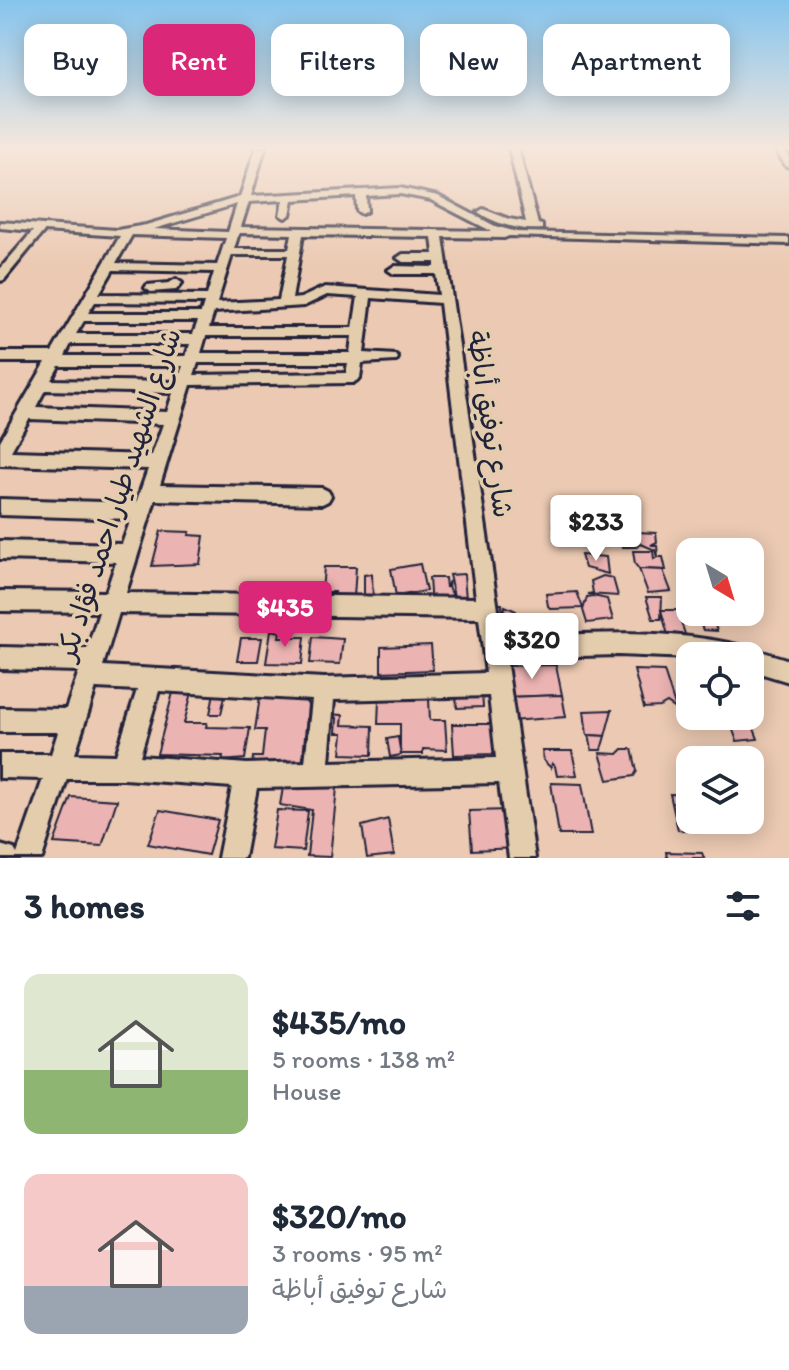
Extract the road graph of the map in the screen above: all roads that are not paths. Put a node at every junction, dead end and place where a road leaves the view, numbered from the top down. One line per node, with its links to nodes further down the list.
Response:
1 (248, 188): 6 (street, شارع الشهيد طيار احمد فؤاد بكر)
2 (381, 188): 6 (street)
3 (423, 188): 13 (street)
4 (523, 188): 13 (street)
5 (361, 193): 7 (street); 8 (street); 19 (street)
6 (246, 196): 7 (street); 10 (street); 16 (street); 23 (street, شارع الشهيد طيار احمد فؤاد بكر)
7 (289, 196): 9 (street)
8 (362, 211)
9 (285, 215)
10 (0, 216)
11 (269, 218): 15 (street)
12 (0, 225): 14 (street)
13 (533, 227): 21 (street)
14 (40, 229): 16 (street); 29 (street)
15 (265, 231): 17 (street); 23 (street)
16 (128, 232): 23 (street); 26 (street)
17 (298, 232): 20 (street); 24 (street)
18 (789, 233): 21 (street)
19 (509, 234): 20 (street); 21 (street)
20 (437, 235): 27 (street, شارع توفيق أباظة)
21 (766, 237): 22 (street)
22 (789, 241)
23 (227, 249): 24 (street); 26 (street); 36 (street, شارع الشهيد طيار احمد فؤاد بكر)
24 (294, 252): 34 (street)
25 (403, 258): 27 (street)
26 (113, 260): 31 (street)
27 (441, 264): 28 (street); 33 (street, شارع توفيق أباظة)
28 (394, 270)
29 (0, 277)
30 (176, 283): 31 (street)
31 (95, 293): 35 (street); 36 (street)
32 (365, 294): 33 (street); 34 (street); 37 (street)
33 (445, 299): 56 (street, شارع توفيق أباظة)
34 (285, 304): 36 (street)
35 (81, 317): 36 (street); 38 (street)
36 (204, 319): 37 (street); 38 (street); 43 (street, شارع الشهيد طيار احمد فؤاد بكر)
37 (359, 332): 40 (street)
38 (68, 339): 42 (street)
39 (0, 357): 42 (street)
40 (354, 358): 41 (street); 43 (street); 43 (street)
41 (391, 358)
42 (57, 359): 43 (street); 44 (street)
43 (187, 372): 44 (street); 46 (street, شارع الشهيد طيار احمد فؤاد بكر)
44 (42, 385): 45 (street)
45 (25, 413): 46 (street); 47 (street)
46 (172, 418): 48 (street, شارع الشهيد طيار احمد فؤاد بكر)
47 (0, 457): 48 (street)
48 (158, 462): 50 (street, شارع الشهيد طيار احمد فؤاد بكر)
49 (322, 496): 50 (street)
50 (145, 501): 51 (street); 53 (street, شارع الشهيد طيار احمد فؤاد بكر)
51 (0, 507)
52 (0, 550): 53 (street)
53 (128, 553): 55 (street, شارع الشهيد طيار احمد فؤاد بكر)
54 (0, 601): 55 (street)
55 (112, 604): 56 (street); 61 (street, شارع الشهيد طيار احمد فؤاد بكر)
56 (488, 608): 58 (street, شارع توفيق أباظة)
57 (676, 647): 58 (street)
58 (493, 648): 64 (street, شارع توفيق أباظة)
59 (0, 658): 61 (street)
60 (764, 663): 62 (street)
61 (91, 668): 63 (street); 67 (street, شارع الشهيد طيار احمد فؤاد بكر)
62 (789, 671)
63 (152, 678): 65 (street); 70 (street)
64 (500, 684): 65 (street); 71 (street, شارع توفيق أباظة)
65 (324, 689): 72 (street)
66 (0, 720): 67 (street)
67 (74, 721): 69 (street, شارع الشهيد طيار احمد فؤاد بكر)
68 (0, 766): 69 (street)
69 (59, 767): 70 (street); 74 (street, شارع الشهيد طيار احمد فؤاد بكر)
70 (124, 767): 73 (street)
71 (510, 770): 72 (street); 76 (street, شارع توفيق أباظة)
72 (316, 773): 73 (street)
73 (247, 776): 75 (street)
74 (29, 858)
75 (231, 858)
76 (522, 858)

